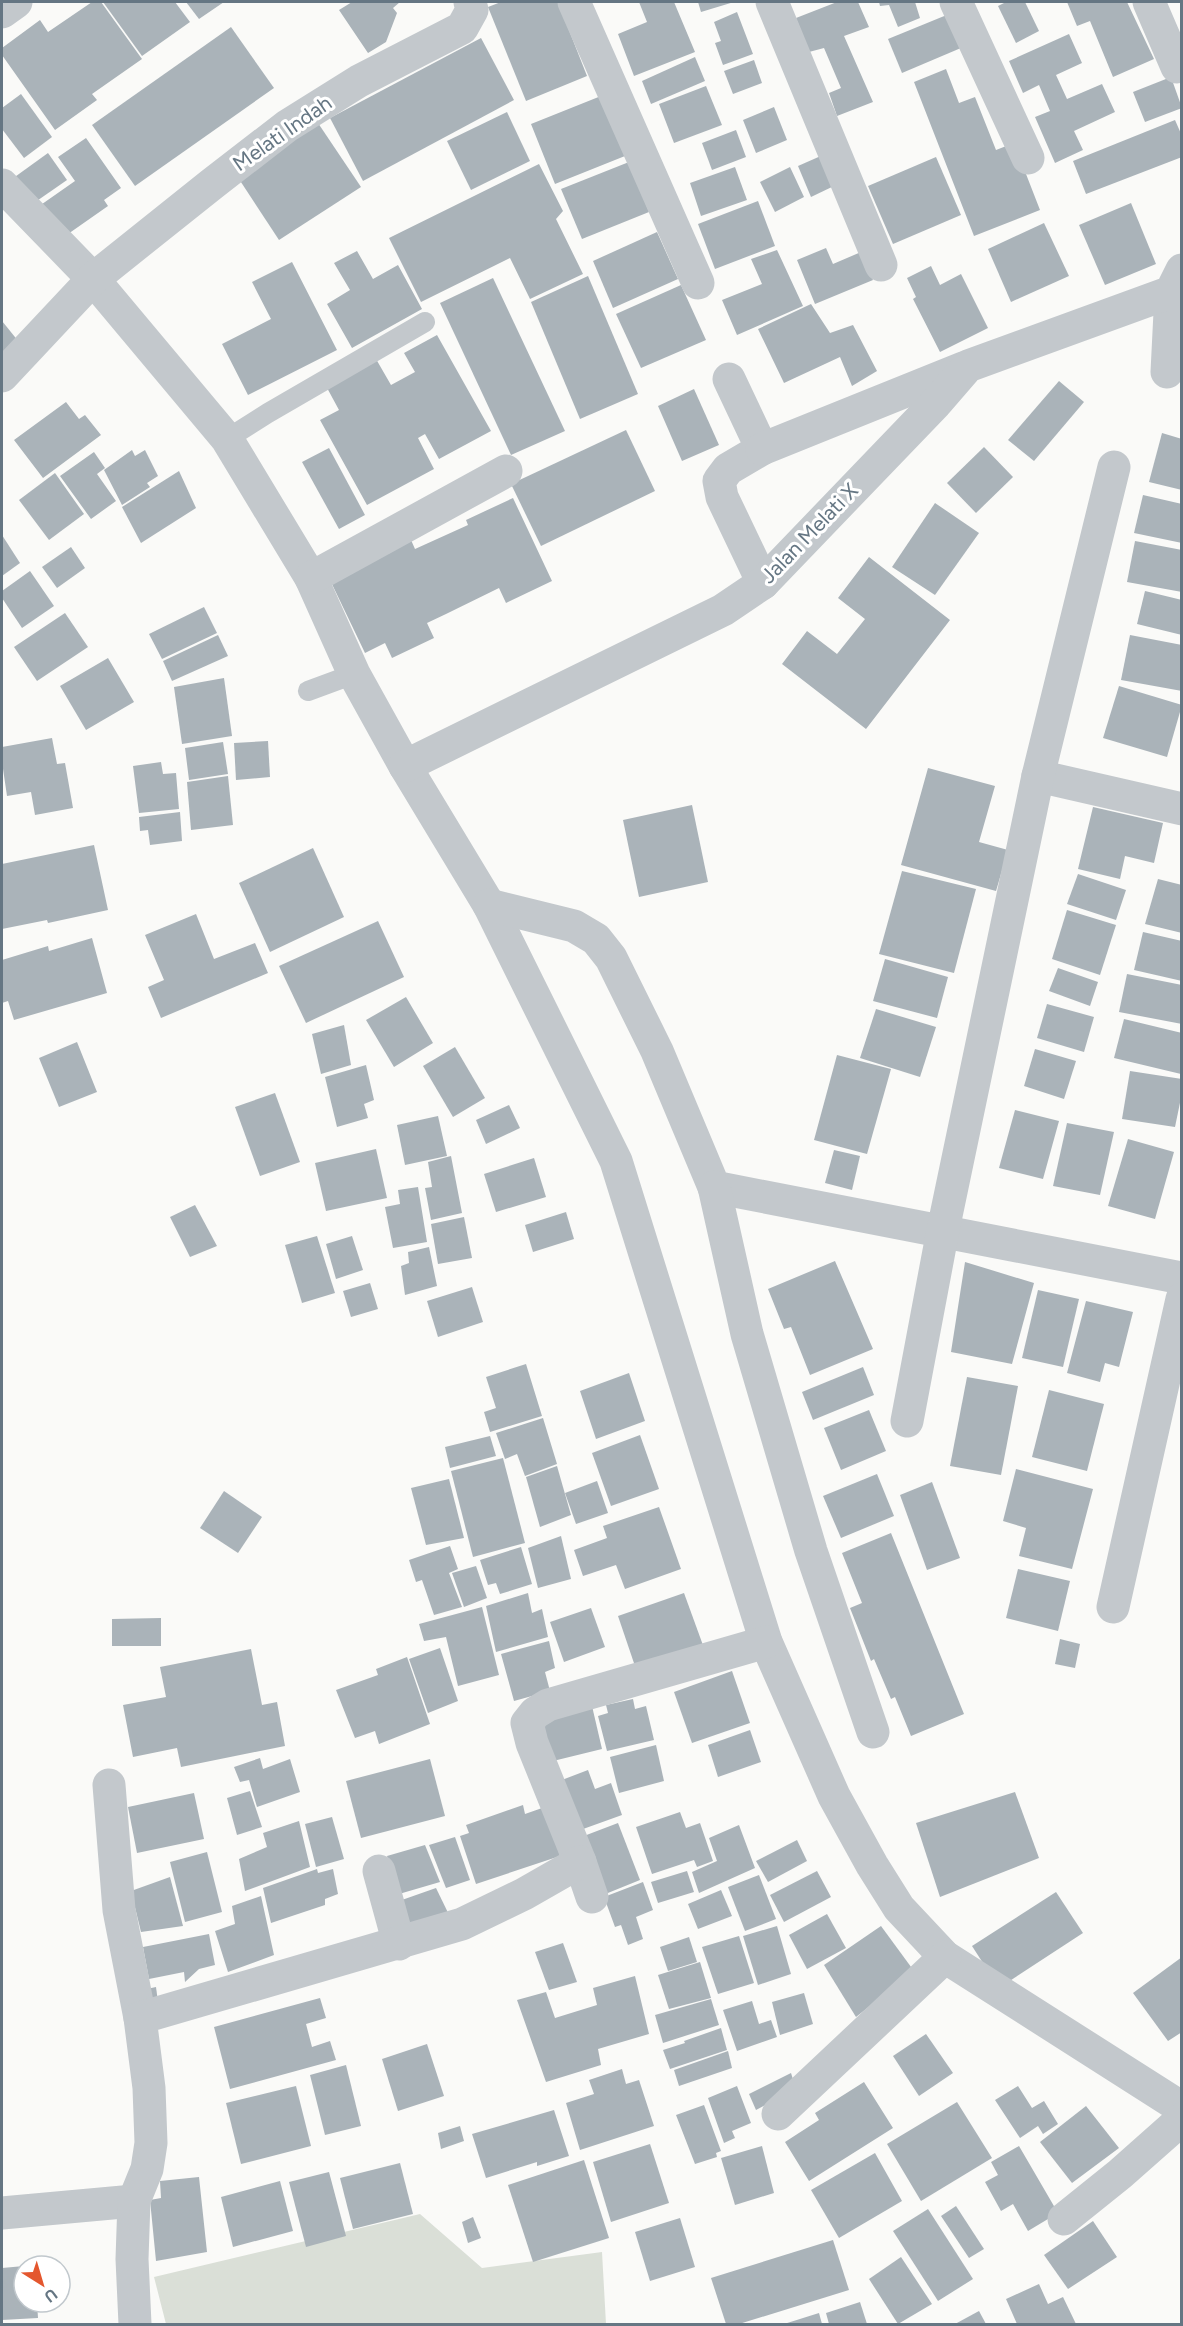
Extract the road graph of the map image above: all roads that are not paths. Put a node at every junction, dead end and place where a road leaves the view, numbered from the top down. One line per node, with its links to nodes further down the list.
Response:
1 (16, 2): 7 (street)
2 (470, 2): 12 (street, Melati Indah)
3 (574, 2): 14 (street)
4 (772, 2): 11 (street)
5 (956, 2): 9 (street)
6 (1149, 2): 8 (street)
7 (2, 12)
8 (1177, 67)
9 (1028, 158)
10 (2, 185): 12 (street)
11 (881, 265)
12 (93, 279): 18 (street, Melati Indah); 20 (street)
13 (1176, 281): 16 (street, Jalan Melati X); 17 (street)
14 (698, 283)
15 (425, 322): 20 (lane)
16 (968, 366): 21 (street); 25 (street, Jalan Melati X)
17 (1167, 372)
18 (2, 376)
19 (729, 380): 21 (street)
20 (228, 439): 24 (street)
21 (762, 450): 25 (street)
22 (1114, 467): 29 (street)
23 (506, 471): 24 (street)
24 (310, 578): 26 (street)
25 (763, 583): 28 (street, Jalan Melati X)
26 (354, 674): 27 (lane); 28 (street)
27 (308, 692)
28 (405, 766): 31 (street)
29 (1038, 776): 30 (street); 33 (street)
30 (1182, 809)
31 (489, 905): 32 (street); 38 (street)
32 (714, 1188): 33 (street); 39 (street)
33 (943, 1230): 34 (street); 36 (street)
34 (1182, 1278)
35 (1182, 1299): 37 (street)
36 (907, 1421)
37 (1113, 1607)
38 (766, 1642): 41 (street); 45 (street)
39 (873, 1732)
40 (109, 1785): 46 (street)
41 (580, 1862): 43 (street); 44 (street)
42 (379, 1871): 44 (street)
43 (592, 1897)
44 (399, 1944): 46 (street)
45 (945, 1957): 47 (street); 48 (street)
46 (140, 2018): 50 (street)
47 (1182, 2108)
48 (778, 2114)
49 (1182, 2119): 52 (street)
50 (134, 2201): 51 (street); 53 (street)
51 (2, 2212)
52 (1064, 2219)
53 (135, 2325)

